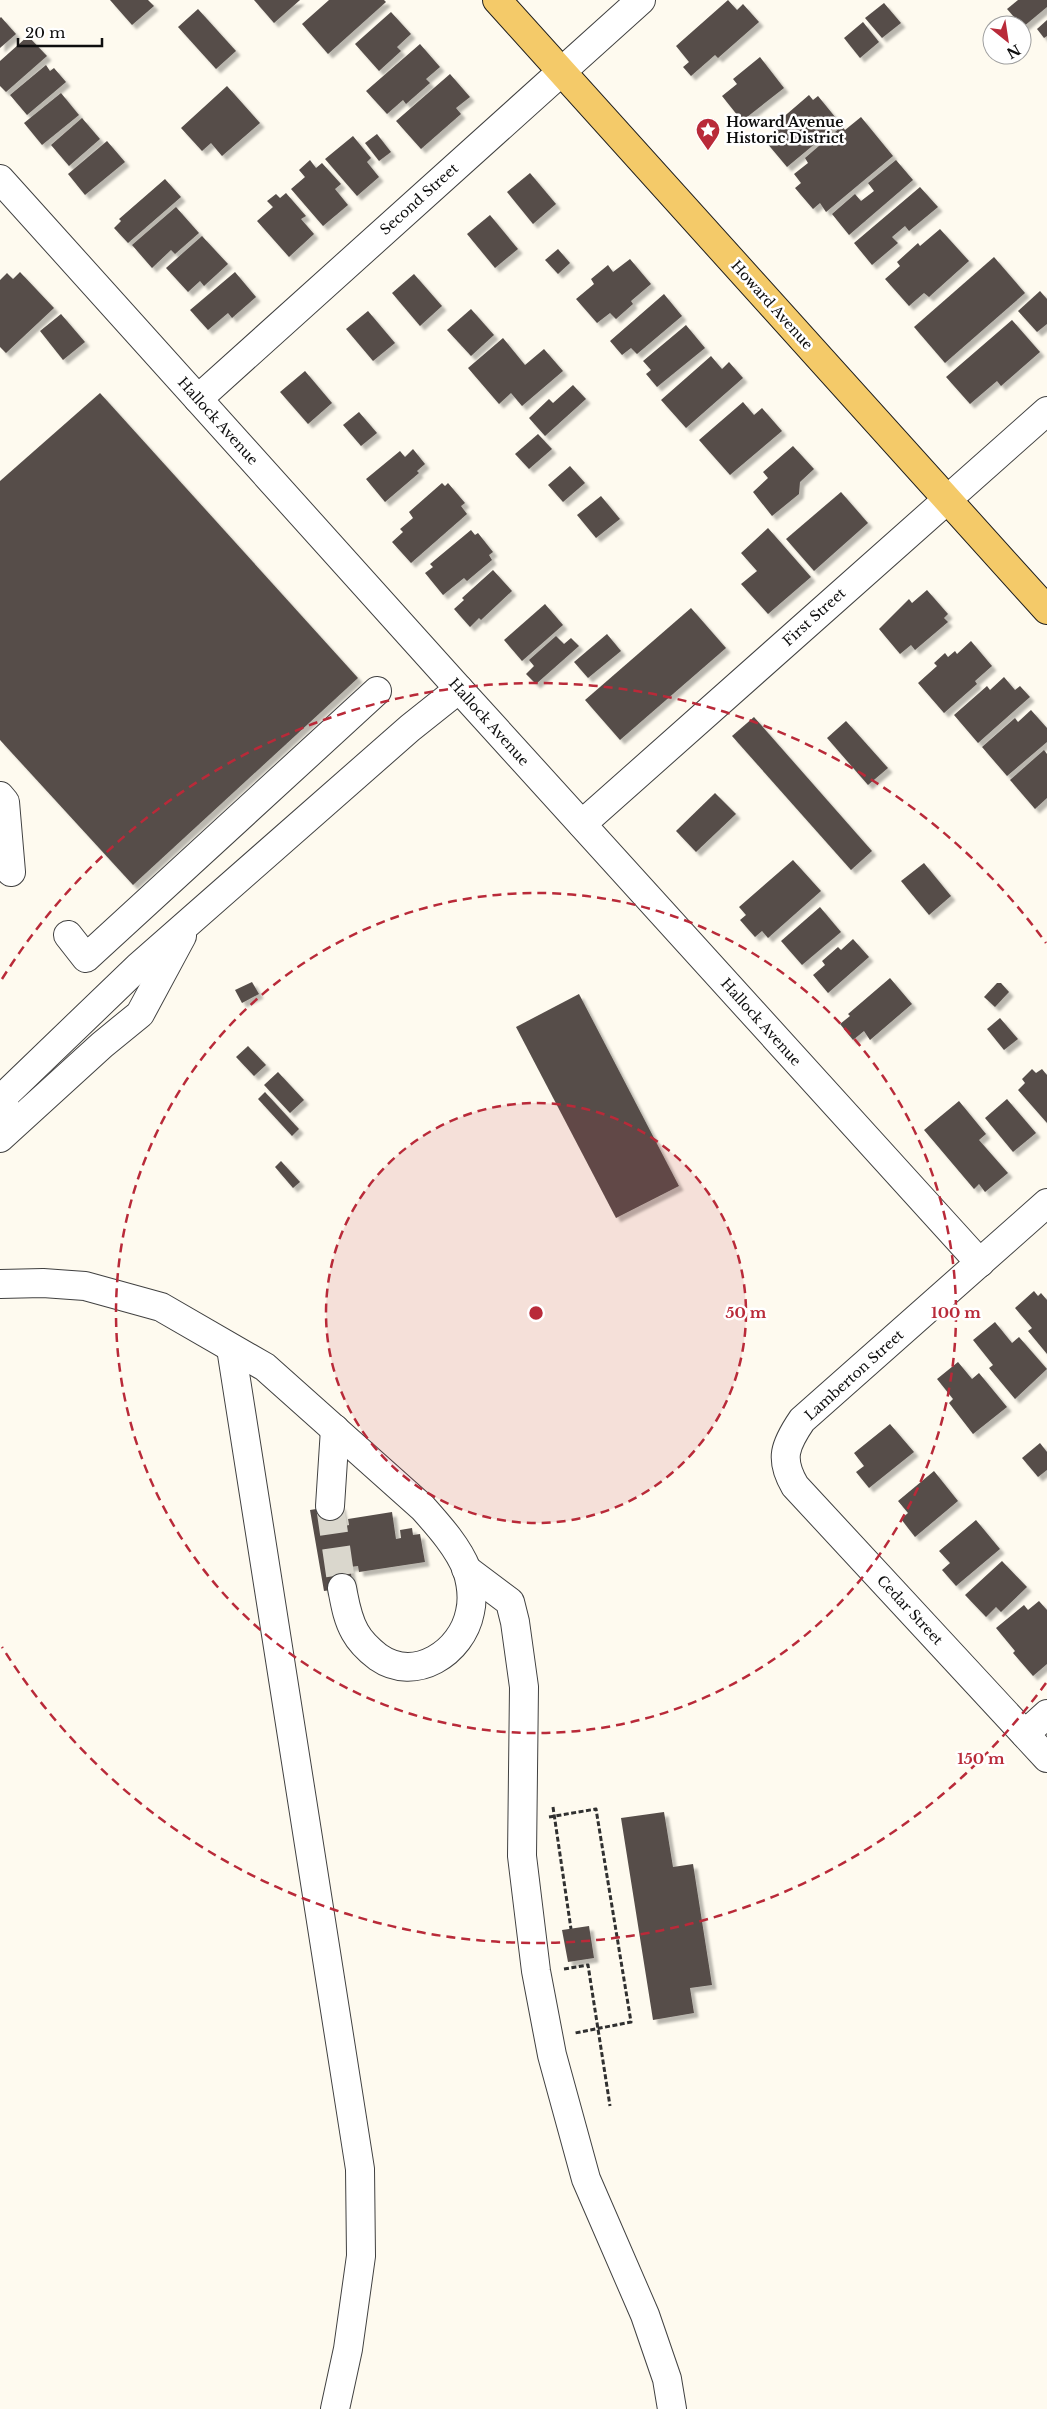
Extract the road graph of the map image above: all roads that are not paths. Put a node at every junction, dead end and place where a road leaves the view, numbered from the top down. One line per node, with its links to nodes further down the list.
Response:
1 (497, 0): 3 (main road, Howard Avenue)
2 (641, 0): 3 (street, Second Street)
3 (562, 71): 5 (street, Second Street); 7 (main road, Howard Avenue)
4 (0, 179): 5 (street, Hallock Avenue)
5 (198, 399): 9 (street, Hallock Avenue)
6 (1047, 411): 7 (street, First Street)
7 (947, 499): 8 (main road, Howard Avenue); 12 (street, First Street)
8 (1047, 610)
9 (458, 688): 12 (street, Hallock Avenue); 14 (street)
10 (376, 691): 15 (street)
11 (0, 796): 13 (street)
12 (582, 824): 19 (street, Hallock Avenue)
13 (11, 872)
14 (190, 921): 16 (street); 17 (street)
15 (68, 935)
16 (0, 1134)
17 (0, 1138)
18 (1047, 1203): 19 (street, Lamberton Street)
19 (980, 1263): 23 (street, Lamberton Street)
20 (0, 1284): 21 (street)
21 (231, 1348): 22 (street); 30 (street)
22 (335, 1430): 24 (street); 25 (street)
23 (785, 1455): 28 (street, Cedar Street)
24 (330, 1506)
25 (466, 1569): 26 (street); 31 (street)
26 (342, 1588)
27 (1047, 1714): 28 (street)
28 (1025, 1734): 29 (street, Cedar Street)
29 (1047, 1758)
30 (335, 2409)
31 (672, 2409)

